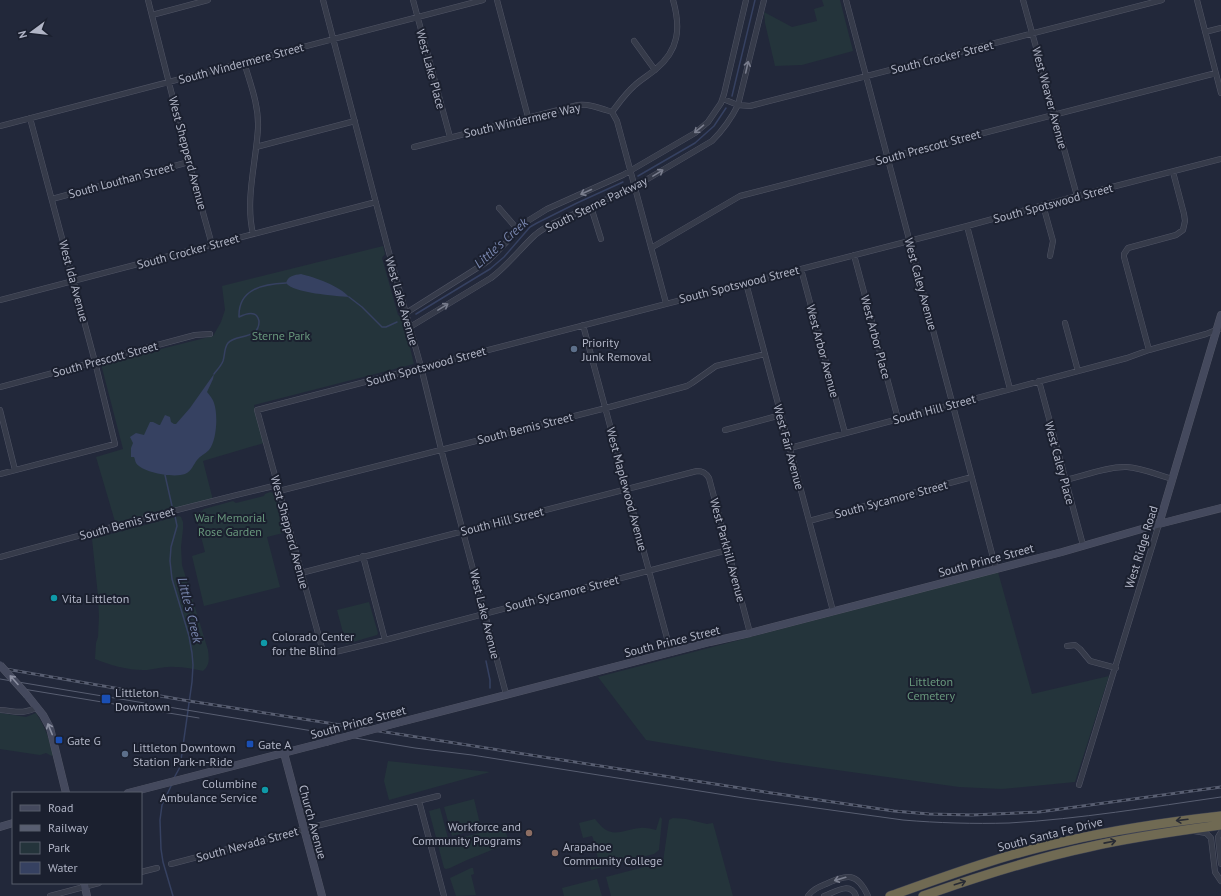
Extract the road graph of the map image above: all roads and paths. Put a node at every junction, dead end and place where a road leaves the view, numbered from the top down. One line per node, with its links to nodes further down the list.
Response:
1 (148, 0): 14 (street, West Shepperd Avenue)
2 (208, 0): 14 (street)
3 (323, 0): 19 (street, West Lake Avenue)
4 (413, 0): 15 (street, West Lake Place)
5 (483, 0): 15 (street, South Windermere Street)
6 (497, 0): 31 (street)
7 (673, 0): 22 (street)
8 (746, 0): 27 (street, South Sterne Parkway)
9 (764, 0): 28 (street, South Sterne Parkway, one-way to 9)
10 (846, 0): 24 (street, West Caley Avenue)
11 (1023, 0): 18 (street, West Weaver Avenue)
12 (1162, 0): 18 (street, South Crocker Street)
13 (1196, 0): 17 (street)
14 (152, 15): 25 (street, West Shepperd Avenue)
15 (417, 17): 19 (street, South Windermere Street); 35 (street, West Lake Place)
16 (1221, 28): 17 (street)
17 (1205, 32): 23 (street)
18 (1032, 33): 24 (street, South Crocker Street); 30 (street, West Weaver Avenue)
19 (334, 39): 21 (street, South Windermere Street); 33 (street, West Lake Avenue)
20 (634, 41): 22 (street)
21 (244, 62): 25 (street, South Windermere Street); 36 (street)
22 (655, 70): 29 (street)
23 (1216, 73): 26 (street); 30 (street, South Prescott Street)
24 (866, 76): 28 (street, South Crocker Street); 38 (street, West Caley Avenue)
25 (169, 81): 32 (street, South Windermere Street); 40 (street, West Shepperd Avenue)
26 (1221, 92)
27 (723, 99): 28 (street, South Crocker Street); 41 (street, South Sterne Parkway, one-way to 41)
28 (738, 105): 43 (street, South Sterne Parkway, one-way to 28)
29 (612, 112): 31 (street, South Windermere Way); 41 (street)
30 (1054, 114): 38 (street, South Prescott Street); 44 (street, West Weaver Avenue)
31 (528, 117): 35 (street, South Windermere Way)
32 (30, 118): 34 (street, South Windermere Street); 45 (street, West Ida Avenue)
33 (355, 121): 36 (street); 46 (street, West Lake Avenue)
34 (0, 126)
35 (450, 137): 37 (street, South Windermere Way)
36 (256, 147): 52 (street)
37 (414, 147)
38 (888, 158): 54 (street, West Caley Avenue); 56 (street, South Prescott Street)
39 (1221, 159): 42 (street, South Spotswood Street)
40 (189, 162): 45 (street, South Louthan Street); 55 (street, West Shepperd Avenue)
41 (630, 171): 43 (street); 51 (street, South Sterne Parkway, one-way to 51)
42 (1173, 172): 44 (street, South Spotswood Street); 71 (street)
43 (634, 187): 48 (street, South Sterne Parkway); 56 (street)
44 (1077, 196): 47 (street, South Spotswood Street)
45 (52, 199): 60 (street, West Ida Avenue)
46 (376, 202): 52 (street, South Crocker Street); 64 (street, West Lake Avenue)
47 (1043, 205): 50 (street, South Spotswood Street); 58 (street)
48 (591, 207): 53 (street); 68 (street, South Sterne Parkway, one-way to 48)
49 (499, 208): 51 (street)
50 (968, 226): 54 (street, South Spotswood Street); 78 (street)
51 (518, 230): 64 (street, South Sterne Parkway)
52 (253, 234): 55 (street, South Crocker Street)
53 (601, 239)
54 (910, 240): 57 (street, South Spotswood Street); 79 (street, West Caley Avenue)
55 (212, 245): 60 (street, South Crocker Street)
56 (651, 248): 63 (street)
57 (854, 255): 59 (street, South Spotswood Street); 84 (street, West Arbor Place)
58 (1050, 256)
59 (801, 269): 61 (street, South Spotswood Street); 86 (street, West Arbor Avenue)
60 (74, 281): 62 (street, South Crocker Street); 73 (street, West Ida Avenue)
61 (746, 283): 63 (street, South Spotswood Street); 72 (street, West Fair Avenue)
62 (0, 300)
63 (666, 303): 67 (street, South Spotswood Street)
64 (406, 313): 68 (street, West Lake Avenue)
65 (1221, 315): 69 (street, West Ridge Road)
66 (1065, 323): 75 (street)
67 (583, 325): 74 (street, South Spotswood Street); 80 (street, West Maplewood Avenue)
68 (410, 328): 74 (street, West Lake Avenue)
69 (1219, 328): 71 (street, South Hill Street); 94 (street, West Ridge Road)
70 (210, 334): 73 (street, South Prescott Street)
71 (1149, 350): 75 (street, South Hill Street)
72 (765, 354): 80 (street, South Bemis Street); 83 (street, West Fair Avenue)
73 (95, 362): 77 (street, South Prescott Street); 89 (street, West Ida Avenue)
74 (421, 367): 82 (street, South Spotswood Street); 88 (street, West Lake Avenue)
75 (1078, 371): 76 (street, South Hill Street)
76 (1038, 381): 78 (street, South Hill Street); 93 (street, West Caley Place)
77 (0, 386)
78 (1010, 389): 79 (street, South Hill Street)
79 (953, 404): 84 (street, South Hill Street); 92 (street, West Caley Avenue)
80 (606, 408): 88 (street, South Bemis Street); 96 (street, West Maplewood Avenue)
81 (0, 410): 89 (street)
82 (257, 410): 95 (street, West Shepperd Avenue)
83 (781, 415): 85 (street); 87 (street, West Fair Avenue)
84 (898, 419): 86 (street, South Hill Street)
85 (725, 430)
86 (845, 433): 87 (street, South Hill Street)
87 (790, 448): 98 (street, West Fair Avenue)
88 (441, 449): 95 (street, South Bemis Street); 100 (street, West Lake Avenue)
89 (15, 470): 91 (street)
90 (702, 471): 96 (street, South Hill Street); 102 (street, West Parkhill Avenue)
91 (0, 474)
92 (972, 477): 98 (street, South Sycamore Street); 105 (street, West Caley Avenue)
93 (1065, 480): 94 (street); 101 (street, West Caley Place)
94 (1173, 480): 99 (street, West Ridge Road)
95 (278, 488): 104 (street, South Bemis Street); 107 (street, West Shepperd Avenue)
96 (628, 489): 100 (street, South Hill Street); 106 (street, West Maplewood Avenue)
97 (1221, 508): 99 (street, South Prince Street)
98 (809, 521): 108 (street, West Fair Avenue)
99 (1159, 524): 101 (street, South Prince Street); 116 (street, West Ridge Road)
100 (463, 531): 103 (street, South Hill Street); 109 (street, West Lake Avenue)
101 (1082, 545): 105 (street, South Prince Street)
102 (728, 550): 106 (street, South Sycamore Street); 110 (street, West Parkhill Avenue)
103 (363, 556): 107 (street, South Hill Street); 111 (street)
104 (0, 557)
105 (996, 569): 108 (street, South Prince Street)
106 (649, 571): 109 (street, South Sycamore Street); 114 (street, West Maplewood Avenue)
107 (301, 573): 113 (street, West Shepperd Avenue)
108 (833, 611): 110 (street, South Prince Street)
109 (485, 613): 111 (street, South Sycamore Street); 117 (street, West Lake Avenue)
110 (750, 633): 114 (street, South Prince Street)
111 (385, 640): 113 (street, South Sycamore Street)
112 (1067, 646): 116 (street)
113 (326, 653)
114 (671, 653): 117 (street, South Prince Street)
115 (0, 665): 118 (street, one-way to 115, bridge)
116 (1116, 668): 121 (street, West Ridge Road)
117 (506, 694): 120 (street, South Prince Street, bridge)
118 (37, 707): 119 (street); 122 (street, one-way to 118)
119 (0, 710)
120 (284, 753): 123 (street, South Prince Street); 130 (street, Church Avenue)
121 (1079, 785)
122 (66, 792)
123 (132, 792)
124 (438, 796): 125 (street, South Nevada Street)
125 (419, 801): 130 (street, South Nevada Street); 142 (street)
126 (1221, 816): 147 (highway, South Santa Fe Drive, one-way to 147)
127 (12, 823): 129 (street)
128 (1221, 825): 131 (highway, South Santa Fe Drive)
129 (0, 827)
130 (304, 830): 133 (street, South Nevada Street); 141 (street, Church Avenue)
131 (1187, 830): 137 (street); 148 (highway, South Santa Fe Drive, one-way to 131)
132 (1221, 832): 134 (street)
133 (171, 864)
134 (1221, 864)
135 (158, 868): 136 (street)
136 (142, 872)
137 (1221, 881)
138 (85, 885): 139 (street); 140 (street)
139 (50, 896)
140 (87, 896)
141 (322, 896)
142 (444, 896)
143 (808, 896): 146 (street, one-way to 143)
144 (824, 896): 145 (street)
145 (856, 896)
146 (868, 896)
147 (890, 896)
148 (923, 896)

